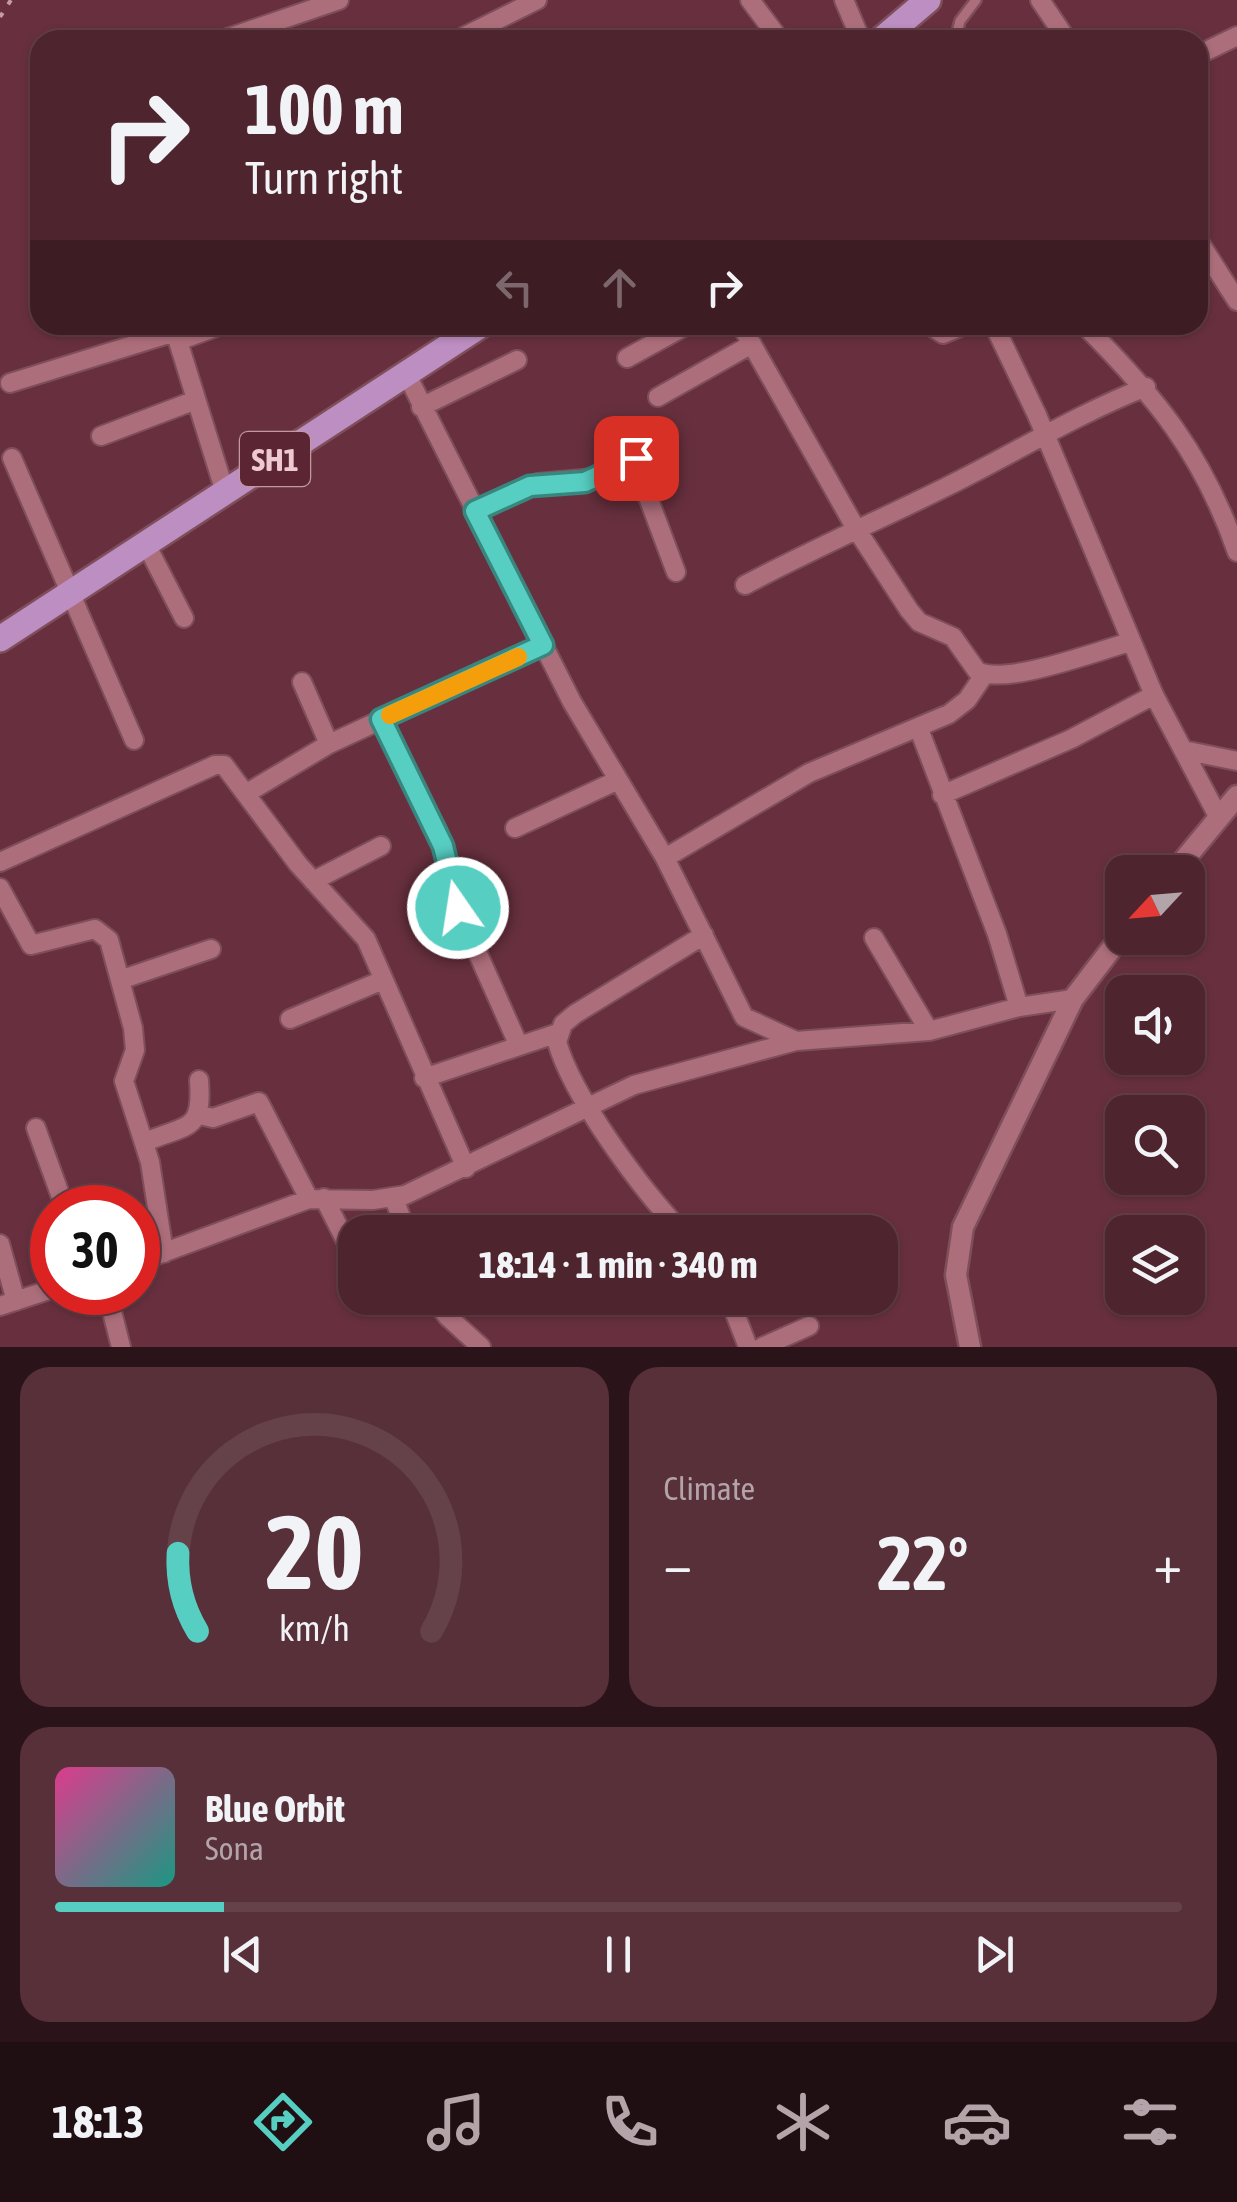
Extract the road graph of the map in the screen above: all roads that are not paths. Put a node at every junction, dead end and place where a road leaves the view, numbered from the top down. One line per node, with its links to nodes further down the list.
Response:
1 (339, 0): 8 (street)
2 (537, 0): 10 (street)
3 (750, 0): 11 (street)
4 (844, 0): 12 (street)
5 (928, 0): 13 (main road)
6 (976, 0): 14 (lane)
7 (1040, 0): 15 (street)
8 (296, 6): 9 (street)
9 (244, 30)
10 (477, 30)
11 (772, 30)
12 (857, 30)
13 (892, 30)
14 (958, 30)
15 (1060, 30)
16 (1237, 36): 17 (street)
17 (1208, 50)
18 (1208, 256): 19 (street)
19 (1237, 301)
20 (168, 335): 31 (street)
21 (176, 335): 34 (street)
22 (466, 335): 30 (main road, SH1)
23 (669, 335): 28 (street)
24 (747, 335): 27 (street)
25 (999, 335): 36 (street)
26 (1094, 335): 32 (street)
27 (752, 344): 33 (street); 41 (street)
28 (627, 358)
29 (517, 360): 35 (street)
30 (406, 373): 35 (street); 39 (main road, SH1)
31 (10, 383)
32 (1146, 387): 36 (street); 43 (street)
33 (658, 397)
34 (196, 400): 37 (street); 39 (street)
35 (421, 407): 40 (street)
36 (1044, 433): 41 (street); 49 (street)
37 (101, 436)
38 (12, 458): 46 (street)
39 (225, 492): 42 (main road, SH1)
40 (475, 511): 44 (street); 50 (street)
41 (854, 527): 45 (street); 51 (street)
42 (146, 544): 46 (main road, SH1); 47 (street)
43 (1237, 552)
44 (676, 572)
45 (745, 584)
46 (69, 594): 48 (main road, SH1); 56 (street)
47 (184, 618)
48 (0, 640)
49 (1130, 642): 51 (street); 53 (street)
50 (543, 645): 54 (street); 60 (street)
51 (984, 675): 55 (street)
52 (302, 682): 57 (street)
53 (1154, 695): 58 (street); 62 (street)
54 (381, 719): 57 (street); 84 (street)
55 (919, 729): 62 (street); 68 (street)
56 (134, 740)
57 (329, 744): 61 (street)
58 (1184, 750): 59 (street); 64 (street)
59 (1237, 761)
60 (616, 781): 65 (street); 68 (street)
61 (247, 792): 69 (street); 70 (street)
62 (942, 795): 79 (street)
63 (1237, 796): 64 (street)
64 (1218, 818): 67 (street)
65 (515, 828)
66 (381, 846): 70 (street)
67 (1188, 855)
68 (664, 858): 72 (street)
69 (0, 862)
70 (313, 881): 77 (street)
71 (0, 888): 76 (street)
72 (704, 935): 82 (street); 83 (street)
73 (874, 938): 81 (street)
74 (211, 949): 76 (street)
75 (1107, 955): 78 (street)
76 (120, 980): 90 (street)
77 (383, 980): 80 (street); 85 (street)
78 (1073, 999): 79 (street); 110 (street)
79 (1019, 1007): 81 (street)
80 (290, 1018)
81 (929, 1030): 83 (street)
82 (558, 1034): 84 (street); 87 (street)
83 (796, 1042): 87 (street)
84 (519, 1046): 85 (street)
85 (424, 1078): 91 (street)
86 (198, 1080): 88 (street)
87 (588, 1103): 91 (street); 96 (street)
88 (200, 1116): 90 (street); 93 (street)
89 (36, 1128): 92 (street)
90 (145, 1142): 99 (street)
91 (466, 1168): 94 (street)
92 (57, 1185)
93 (316, 1198): 94 (street); 97 (street); 99 (street)
94 (394, 1199): 95 (street)
95 (400, 1215)
96 (666, 1215)
97 (338, 1232)
98 (0, 1244): 101 (street)
99 (164, 1254): 100 (street)
100 (160, 1255)
101 (8, 1304)
102 (113, 1315): 106 (street)
103 (735, 1315): 108 (street)
104 (446, 1316): 107 (street)
105 (809, 1326): 109 (street)
106 (121, 1347)
107 (482, 1347)
108 (748, 1347)
109 (762, 1347)
110 (970, 1347)

